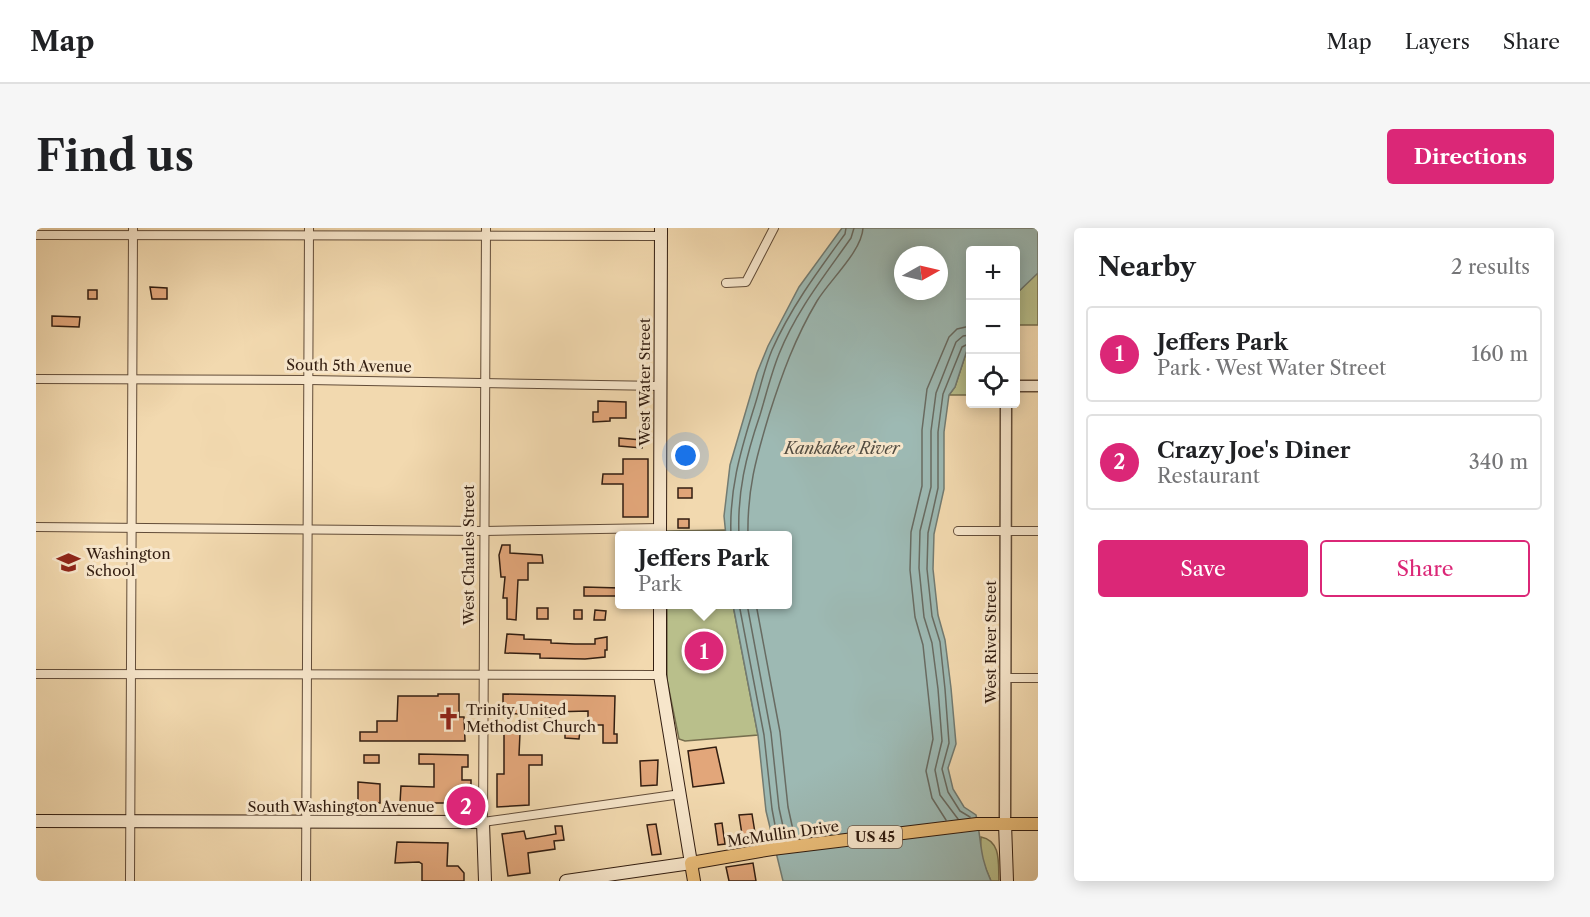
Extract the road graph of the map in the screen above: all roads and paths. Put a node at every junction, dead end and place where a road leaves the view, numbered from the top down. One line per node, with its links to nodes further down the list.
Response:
1 (774, 228): 7 (street)
2 (133, 231): 3 (street); 6 (street); 9 (street)
3 (309, 231): 4 (street); 10 (street)
4 (486, 232): 5 (street); 11 (street, West Charles Street)
5 (661, 232): 12 (main road, West Water Street)
6 (36, 235)
7 (726, 283)
8 (36, 379): 9 (street, South 5th Avenue)
9 (131, 380): 10 (street, South 5th Avenue); 17 (street)
10 (309, 380): 11 (street, South 5th Avenue); 18 (street)
11 (485, 384): 12 (street, South 5th Avenue); 19 (street, West Charles Street)
12 (661, 386): 20 (main road, West Water Street)
13 (1020, 386): 14 (street)
14 (1038, 386)
15 (1006, 408): 22 (street, West River Street)
16 (36, 527): 17 (street)
17 (134, 527): 18 (street); 27 (street)
18 (309, 529): 19 (street); 28 (street)
19 (484, 531): 24 (street); 30 (street, West Charles Street)
20 (660, 531)
21 (958, 531): 22 (street)
22 (1006, 531): 23 (street); 31 (street, West River Street)
23 (1038, 531)
24 (615, 532)
25 (660, 609): 29 (main road)
26 (36, 674): 27 (street)
27 (130, 674): 28 (street); 35 (street)
28 (308, 674): 30 (street); 36 (street)
29 (660, 675): 30 (street); 33 (main road)
30 (484, 676): 37 (street, West Charles Street)
31 (1006, 678): 32 (street); 38 (street, West River Street)
32 (1038, 678)
33 (681, 794): 37 (street, South Washington Avenue); 40 (main road)
34 (36, 821): 35 (main road, South Washington Avenue)
35 (130, 821): 36 (main road, South Washington Avenue); 41 (street)
36 (307, 822): 37 (main road, South Washington Avenue); 42 (street)
37 (483, 822): 43 (main road, West Charles Street)
38 (1005, 824): 39 (main road, US 45); 40 (main road, McMullin Drive / US 45); 46 (main road, West River Street)
39 (1038, 824)
40 (691, 863): 44 (main road, McMullin Drive); 45 (main road)
41 (130, 881)
42 (306, 881)
43 (485, 881)
44 (566, 881)
45 (694, 881)
46 (1007, 881)

